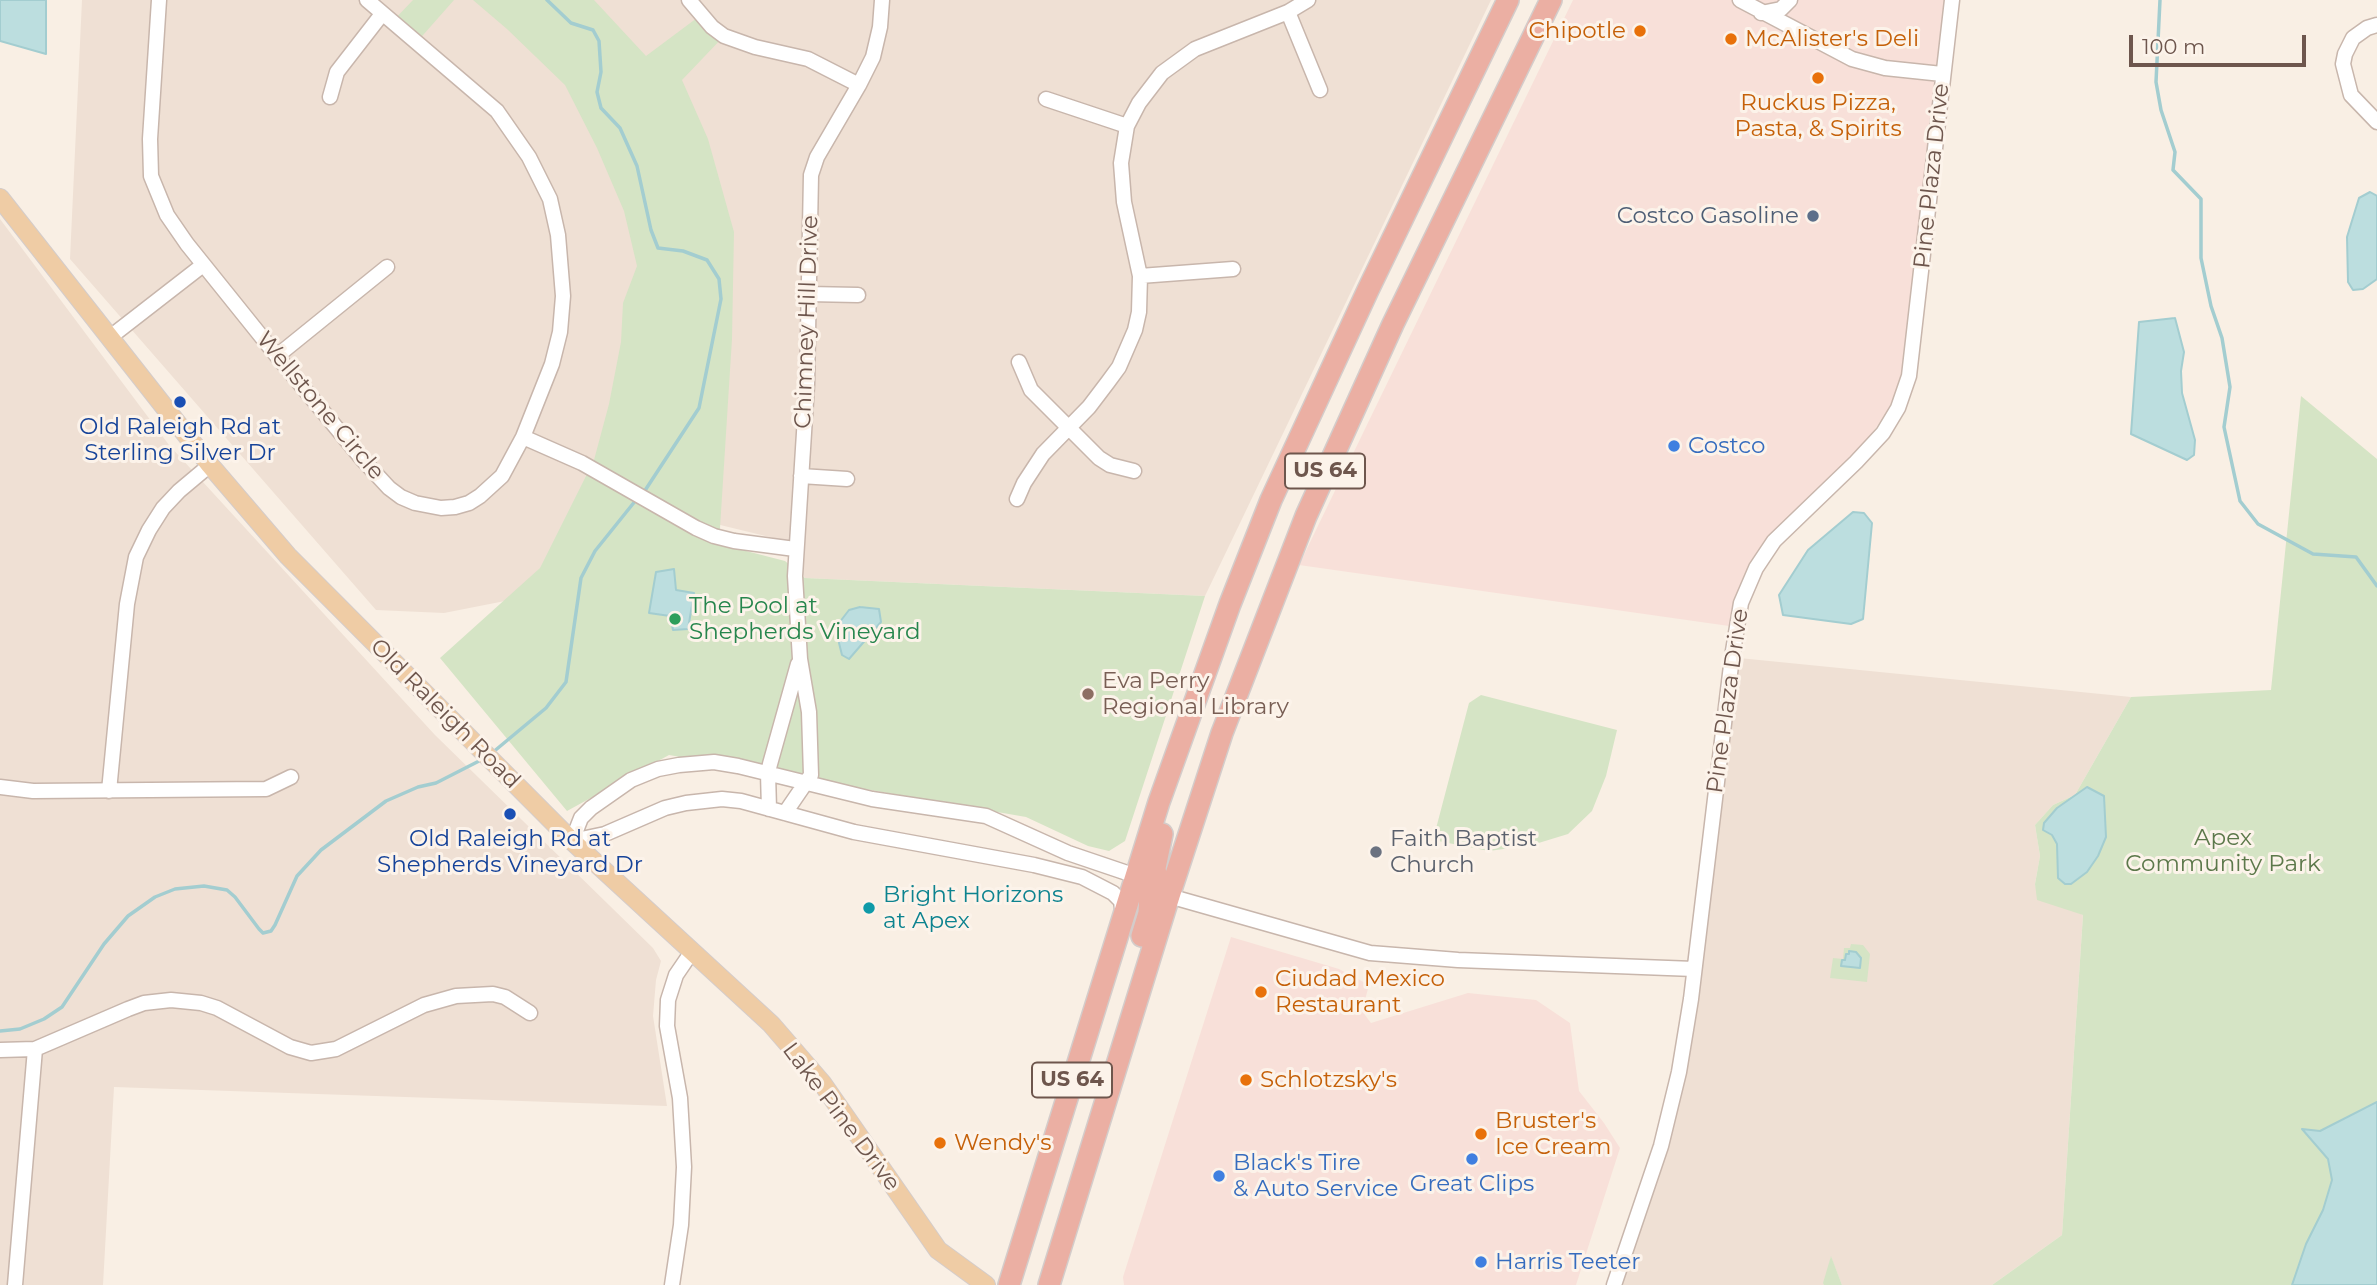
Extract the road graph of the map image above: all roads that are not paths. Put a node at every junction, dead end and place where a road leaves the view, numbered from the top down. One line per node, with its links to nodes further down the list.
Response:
1 (159, 0): 25 (street, Wellstone Circle)
2 (367, 0): 14 (street, Wellstone Circle)
3 (689, 0): 17 (street)
4 (882, 0): 17 (street, Chimney Hill Drive)
5 (1308, 0): 12 (street)
6 (1508, 0): 43 (highway, US 64)
7 (1538, 0): 22 (highway)
8 (1550, 0): 22 (highway, US 64)
9 (1740, 0): 13 (street)
10 (1790, 0): 13 (street)
11 (1952, 0): 16 (street, Pine Plaza Drive)
12 (1288, 12): 18 (street); 23 (street)
13 (1761, 13): 16 (street)
14 (382, 14): 19 (street); 35 (street, Wellstone Circle)
15 (2377, 25): 21 (street)
16 (1942, 74): 56 (street, Pine Plaza Drive)
17 (859, 85): 29 (street, Chimney Hill Drive)
18 (1321, 90)
19 (330, 96)
20 (1046, 99): 23 (street)
21 (2377, 122)
22 (1490, 124): 53 (highway, US 64)
23 (1127, 126): 28 (street)
24 (0, 198): 31 (main road, Old Raleigh Road)
25 (203, 265): 31 (street); 32 (street, Wellstone Circle)
26 (387, 267): 32 (street)
27 (1233, 269): 28 (street)
28 (1140, 276): 34 (street)
29 (808, 294): 30 (street); 38 (street, Chimney Hill Drive)
30 (858, 295)
31 (109, 338): 36 (main road, Old Raleigh Road)
32 (277, 356): 35 (street, Wellstone Circle)
33 (1019, 362): 34 (street)
34 (1067, 428): 37 (street); 40 (street)
35 (523, 437): 41 (street)
36 (210, 465): 48 (street); 51 (main road, Old Raleigh Road)
37 (1134, 471)
38 (801, 476): 39 (street); 41 (street, Chimney Hill Drive)
39 (847, 479)
40 (1017, 499)
41 (795, 549): 42 (street, Chimney Hill Drive)
42 (800, 659): 44 (street, Chimney Hill Drive); 46 (street, Chimney Hill Drive)
43 (1196, 701): 52 (highway, US 64); 53 (highway)
44 (768, 773): 46 (street); 49 (street, Chimney Hill Drive); 51 (street)
45 (291, 777): 48 (street)
46 (806, 783): 50 (street, Chimney Hill Drive); 52 (street)
47 (0, 787): 48 (street)
48 (109, 791)
49 (769, 809): 50 (street); 51 (street)
50 (785, 813): 54 (street)
51 (572, 841): 55 (main road, Old Raleigh Road)
52 (1136, 876): 54 (highway, US 64); 58 (highway)
53 (1169, 896): 56 (street); 58 (highway, US 64)
54 (1123, 916): 64 (highway, US 64)
55 (691, 953): 62 (street); 63 (main road, Lake Pine Drive)
56 (1694, 968): 66 (street, Pine Plaza Drive)
57 (530, 1013): 59 (street)
58 (1125, 1037): 65 (highway, US 64)
59 (35, 1049): 60 (street); 61 (street)
60 (0, 1050)
61 (15, 1285)
62 (672, 1285)
63 (986, 1285)
64 (1009, 1285)
65 (1049, 1285)
66 (1614, 1285)

